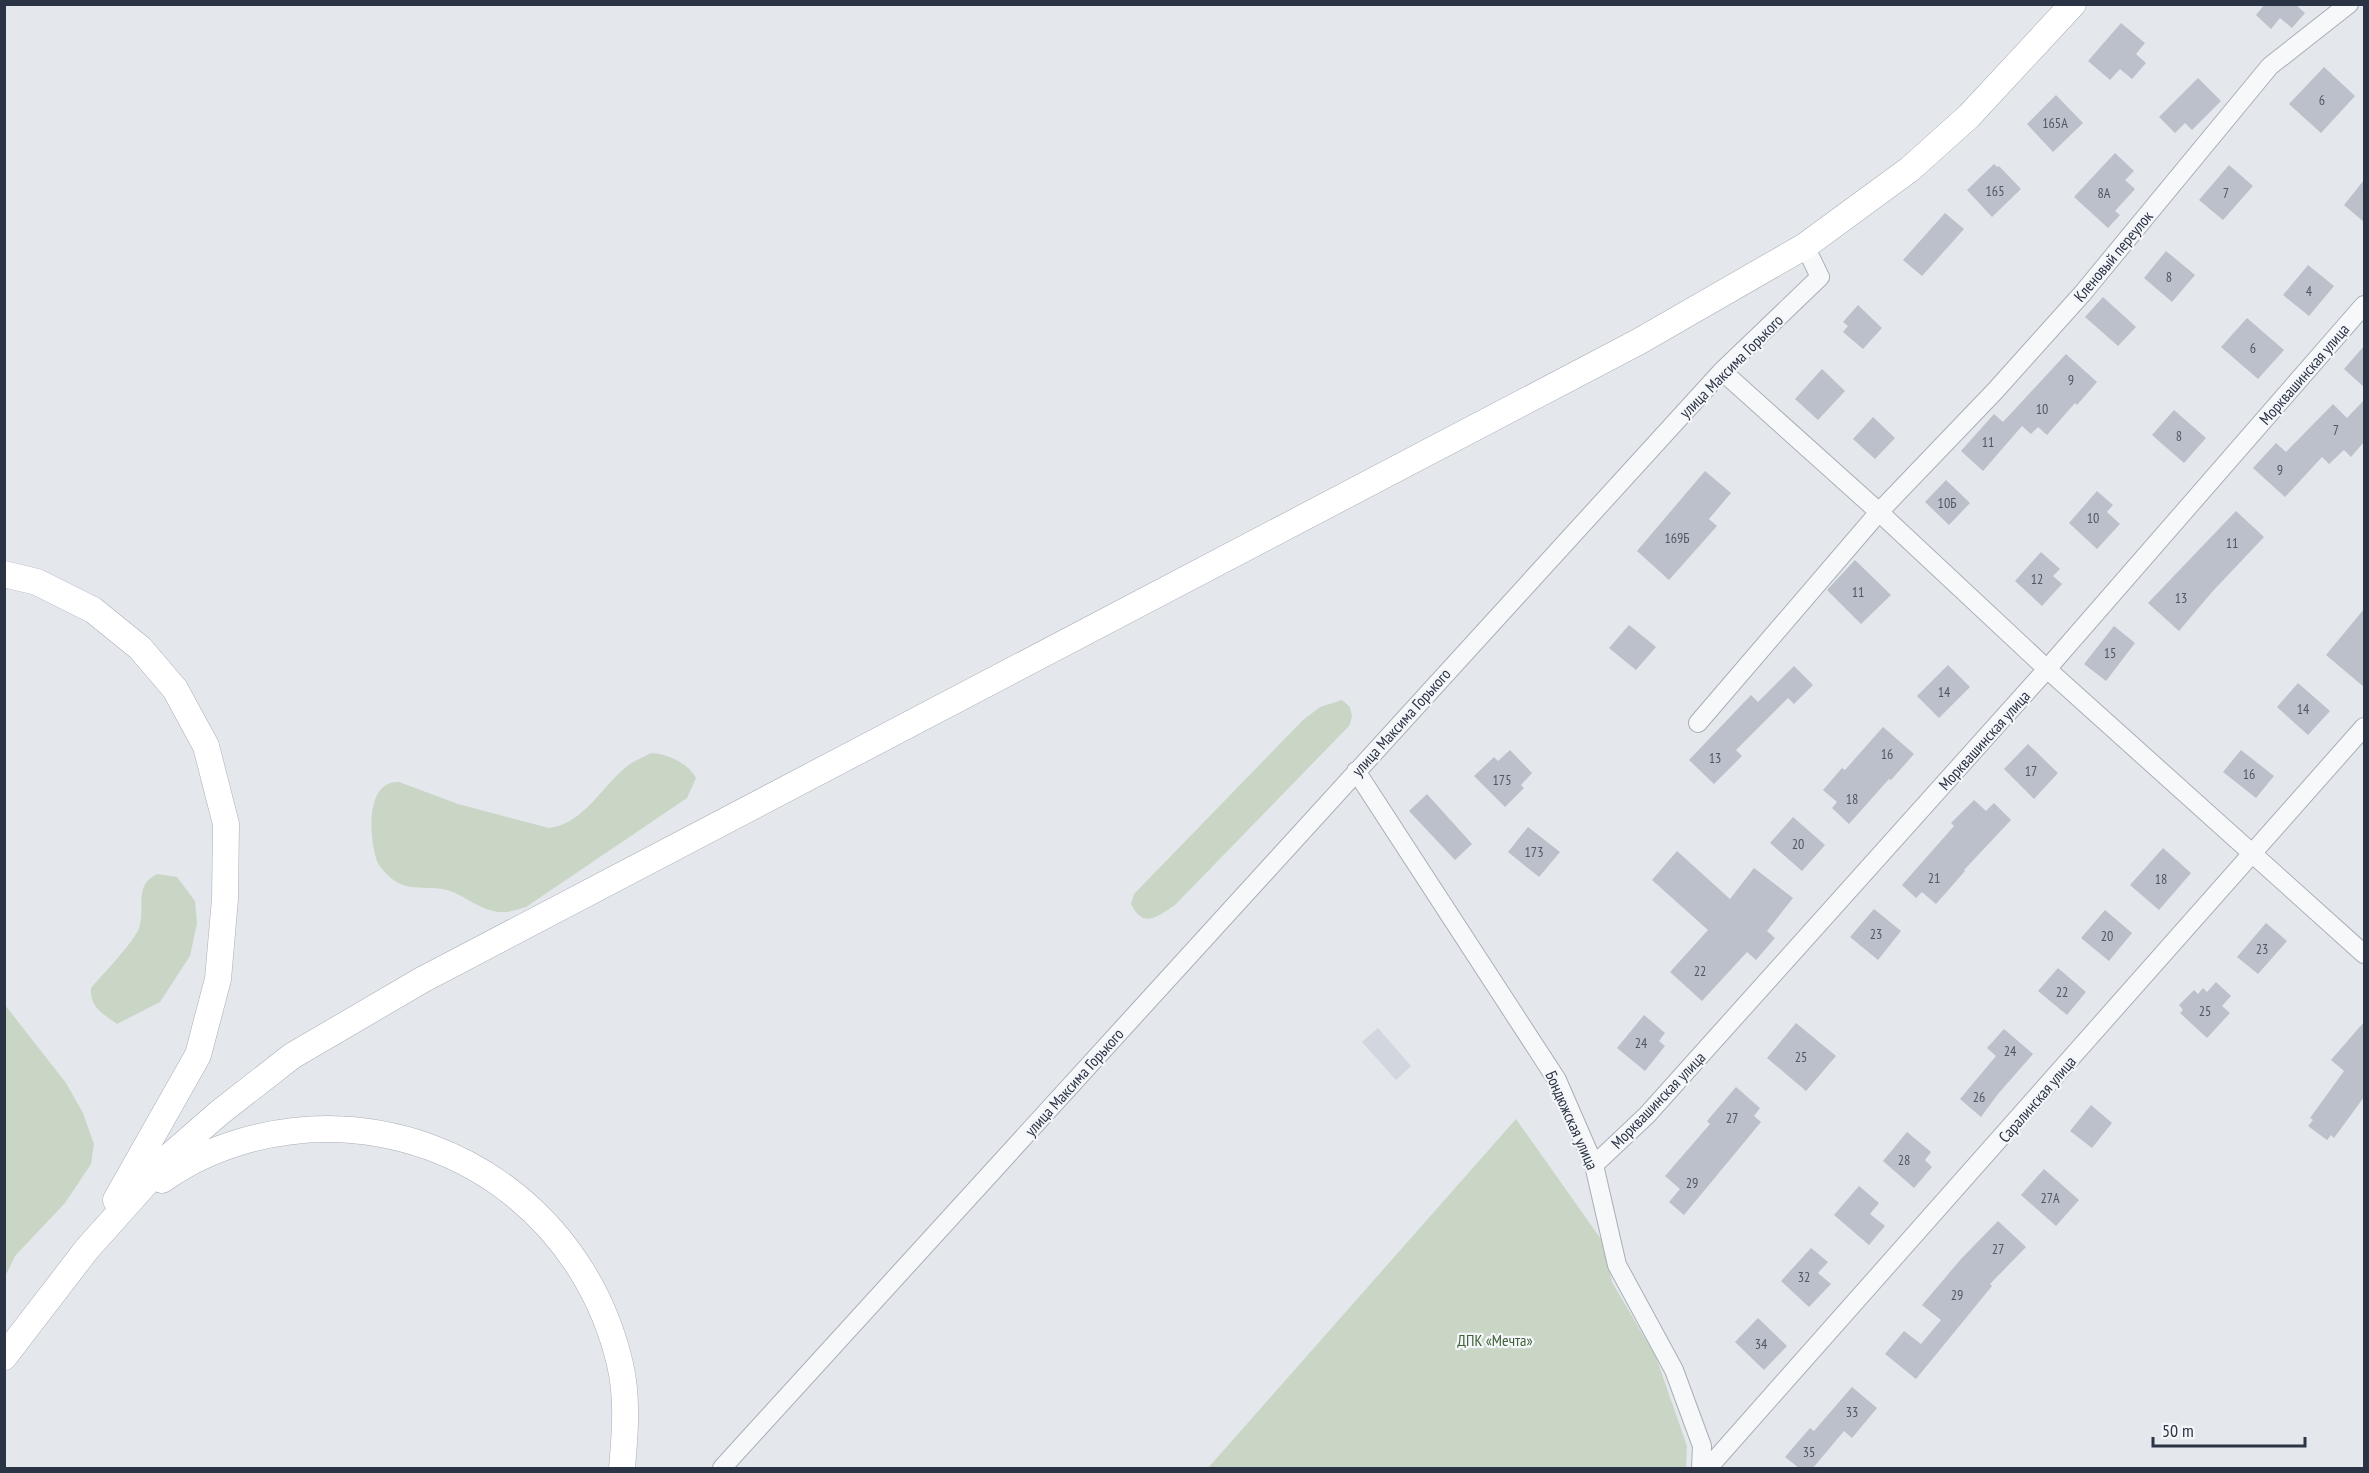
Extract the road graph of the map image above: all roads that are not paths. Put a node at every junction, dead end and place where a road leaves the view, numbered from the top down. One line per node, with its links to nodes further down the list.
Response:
1 (2073, 4): 3 (street)
2 (2349, 4): 6 (street, Кленовый переулок)
3 (1805, 246): 5 (street, улица Максима Горького); 15 (street)
4 (2364, 305): 8 (street, Морквашинская улица)
5 (1722, 371): 6 (street); 11 (street, улица Максима Горького)
6 (1880, 512): 8 (street); 9 (street, Кленовый переулок)
7 (4, 574): 15 (street)
8 (2047, 669): 12 (street); 14 (street, Морквашинская улица)
9 (1698, 723)
10 (2364, 727): 12 (street, Саралинская улица)
11 (1356, 771): 14 (street, Бондюжская улица); 18 (street, улица Максима Горького)
12 (2254, 853): 13 (street); 20 (street, Саралинская улица)
13 (2364, 954)
14 (1594, 1165): 19 (street, Бондюжская улица)
15 (87, 1250): 16 (street); 17 (street)
16 (4, 1357)
17 (622, 1468)
18 (722, 1468)
19 (1701, 1468)
20 (1708, 1468)

